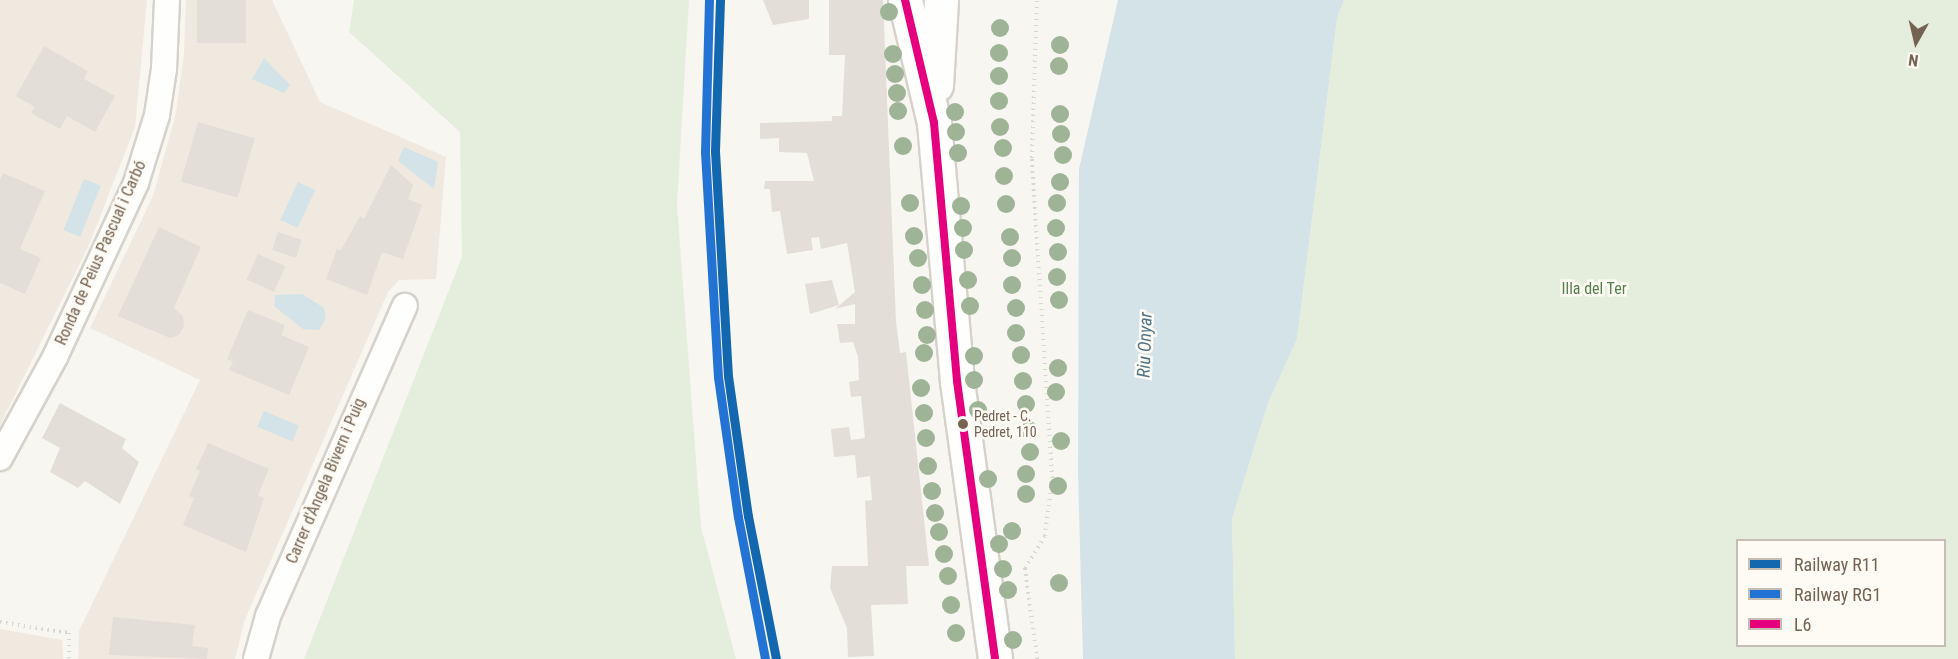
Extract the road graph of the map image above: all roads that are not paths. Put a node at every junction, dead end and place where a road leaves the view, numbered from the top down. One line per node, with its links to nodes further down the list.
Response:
1 (167, 0): 6 (street, Ronda de Peius Pascual i Carbó)
2 (905, 0): 4 (street)
3 (941, 0): 4 (street)
4 (934, 123): 8 (street)
5 (405, 306): 7 (street, Carrer d'Àngela Bivern i Puig)
6 (0, 458)
7 (256, 659)
8 (995, 659)

